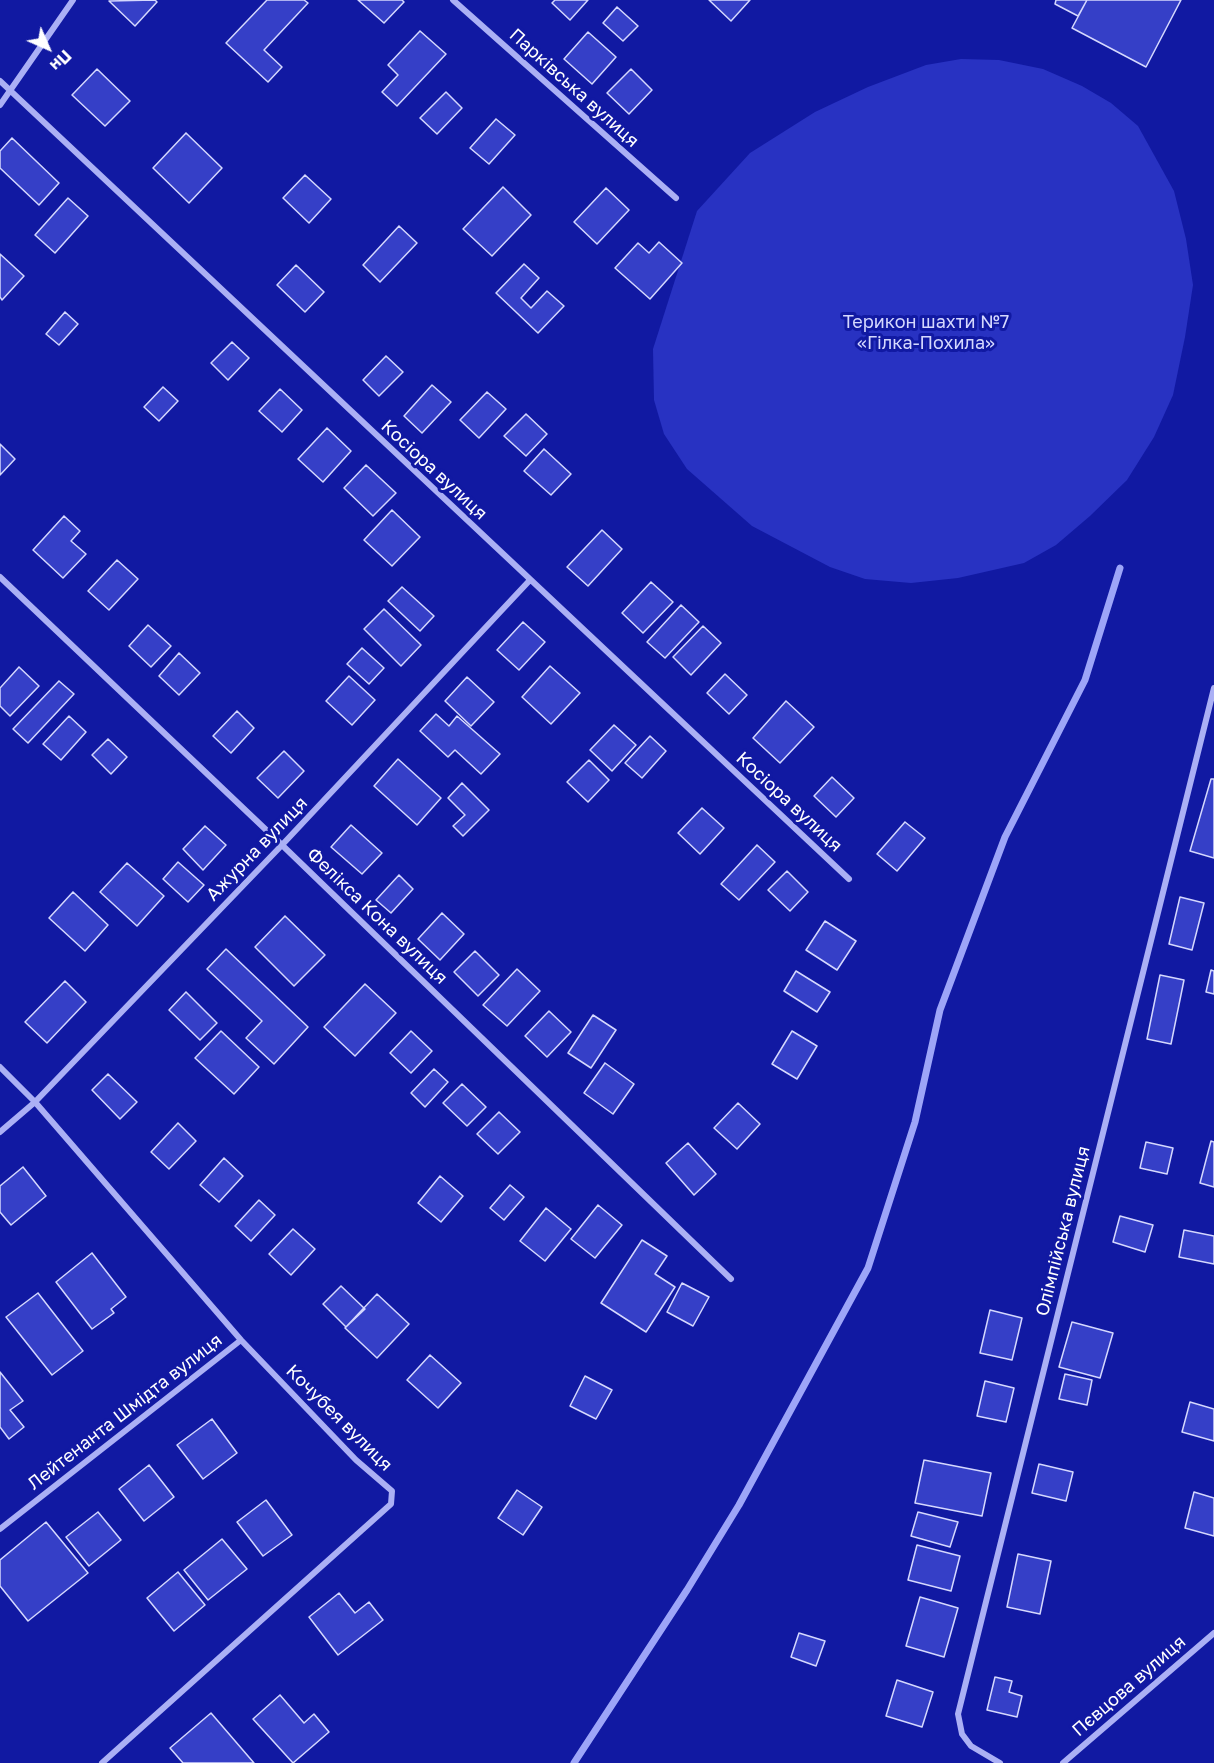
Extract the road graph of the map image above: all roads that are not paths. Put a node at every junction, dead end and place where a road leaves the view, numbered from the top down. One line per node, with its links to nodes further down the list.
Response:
1 (73, 0): 4 (street)
2 (453, 0): 6 (street, Парківська вулиця)
3 (0, 81): 4 (street, Косіора вулиця)
4 (10, 90): 5 (street); 8 (street, Косіора вулиця)
5 (0, 105)
6 (676, 198)
7 (0, 577): 10 (street, Фелікса Кона вулиця)
8 (530, 580): 10 (street, Ажурна вулиця); 11 (street, Косіора вулиця)
9 (1214, 688): 20 (street, Олімпійська вулиця)
10 (282, 845): 13 (street, Ажурна вулиця); 15 (street, Фелікса Кона вулиця)
11 (849, 879)
12 (0, 1067): 13 (street, Кочубея вулиця)
13 (35, 1102): 14 (street, Ажурна вулиця); 16 (street, Кочубея вулиця)
14 (0, 1132)
15 (731, 1279)
16 (241, 1340): 17 (street, Лейтенанта Шмідта вулиця); 19 (street, Кочубея вулиця)
17 (0, 1529)
18 (1214, 1633): 21 (street, Пєвцова вулиця)
19 (102, 1763)
20 (1000, 1763)
21 (1063, 1763)

